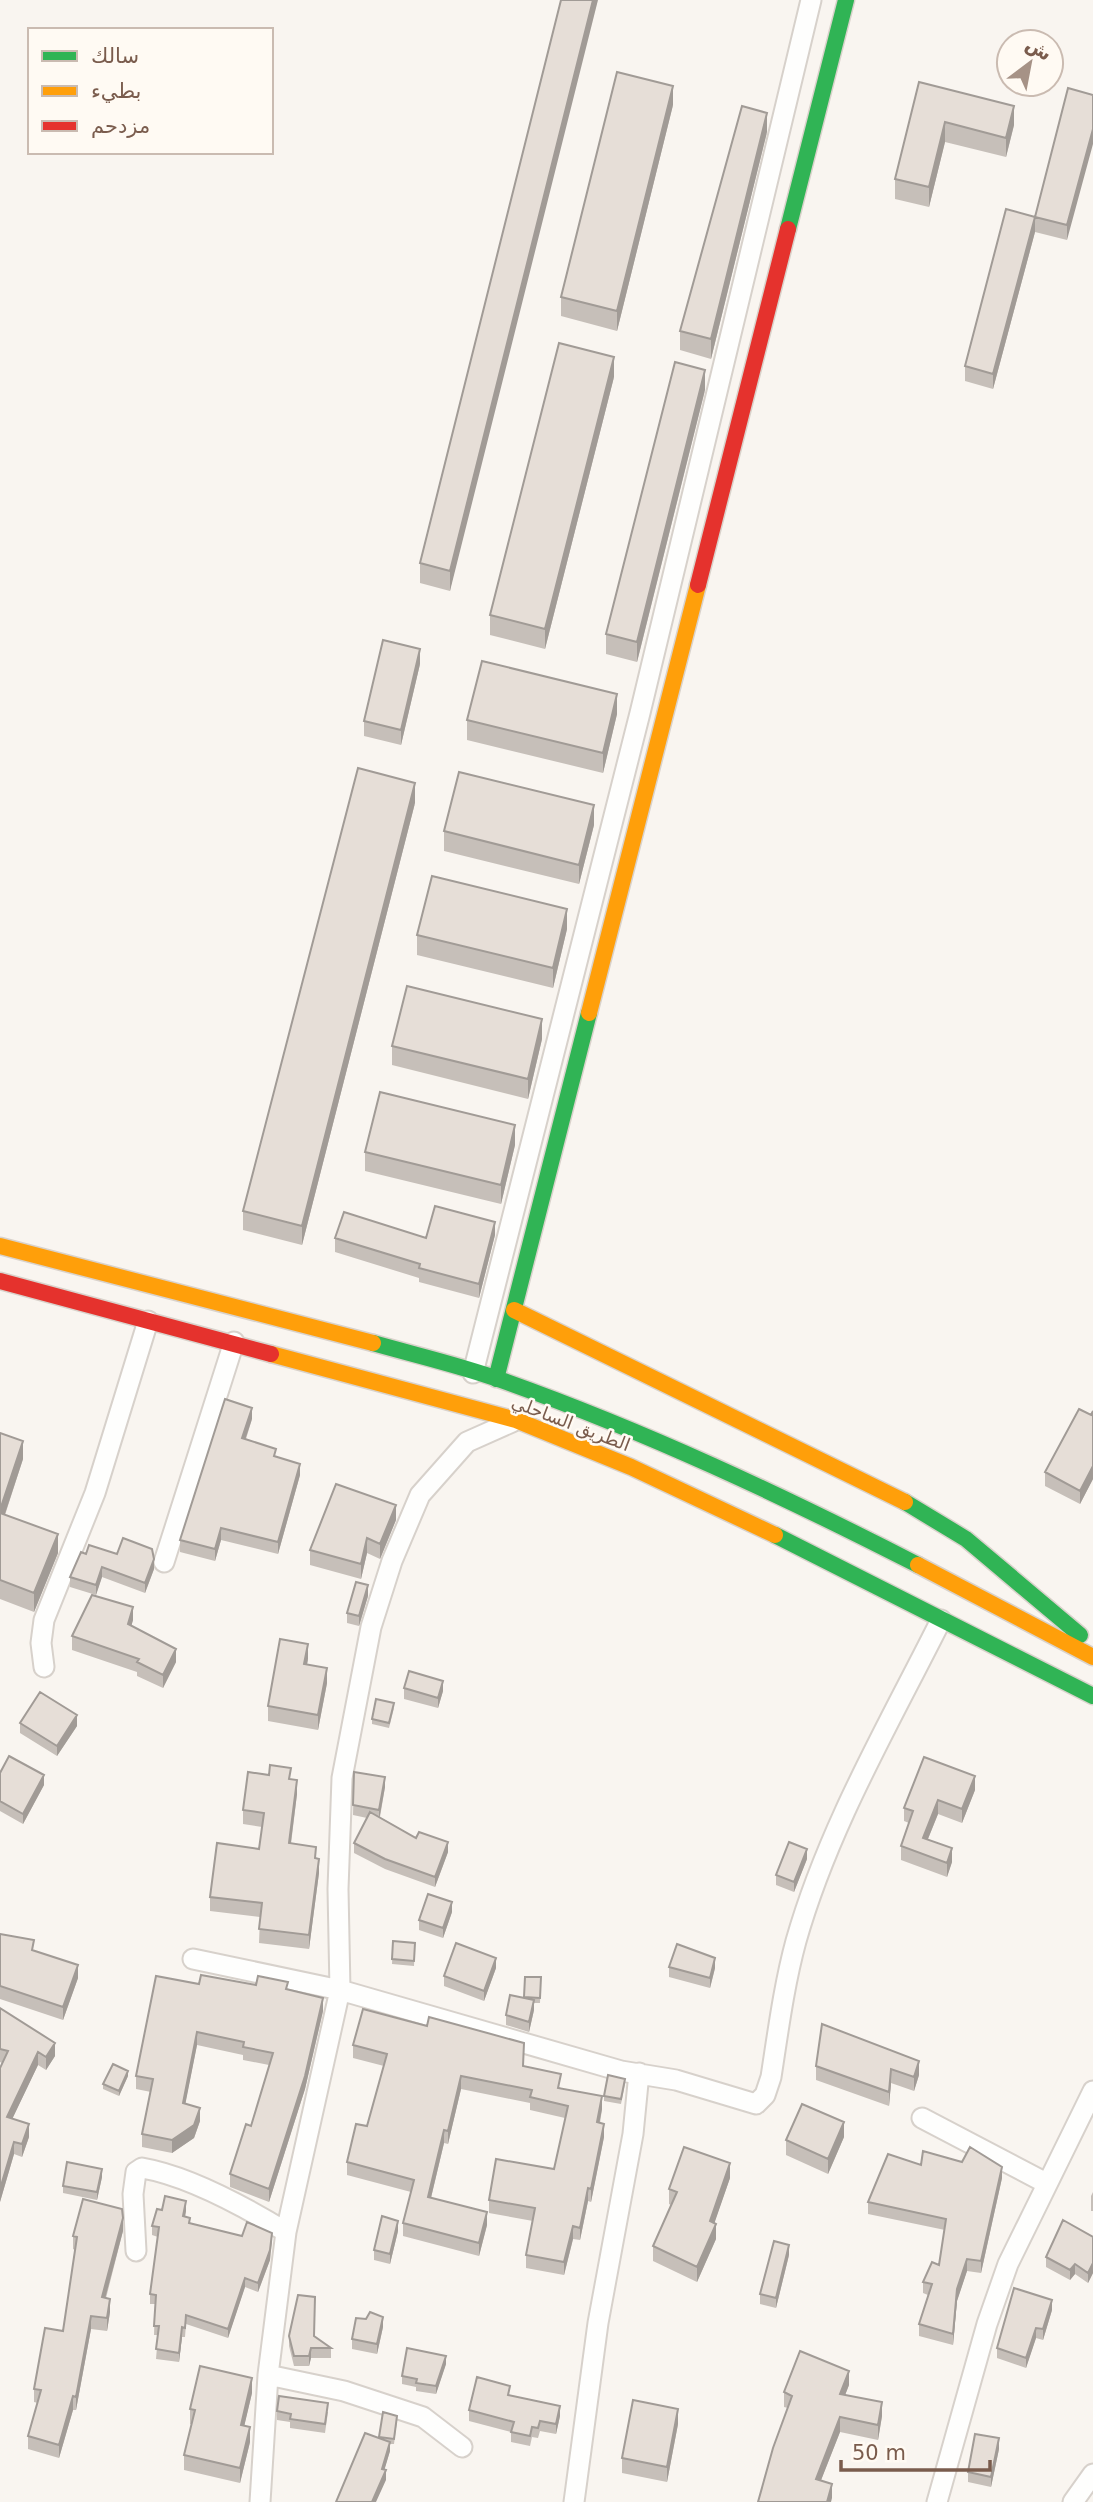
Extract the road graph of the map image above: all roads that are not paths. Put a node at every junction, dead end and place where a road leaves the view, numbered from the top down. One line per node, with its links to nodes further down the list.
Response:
1 (811, 0): 3 (street)
2 (846, 0): 4 (main road)
3 (740, 305): 4 (street); 5 (street)
4 (767, 311): 6 (main road)
5 (640, 713): 6 (street); 14 (street)
6 (661, 719): 11 (main road)
7 (0, 1245): 14 (main road, الطريق الساحلي)
8 (0, 1281): 9 (main road, الطريق الساحلي)
9 (31, 1289): 10 (main road); 12 (main road, الطريق الساحلي)
10 (0, 1298)
11 (514, 1310): 15 (main road); 19 (main road)
12 (148, 1321): 13 (main road, الطريق الساحلي); 21 (street)
13 (234, 1342): 16 (main road, الطريق الساحلي); 17 (street)
14 (473, 1373): 15 (main road, الطريق الساحلي)
15 (496, 1379): 20 (main road, الطريق الساحلي)
16 (516, 1420): 18 (main road, الطريق الساحلي); 24 (street)
17 (164, 1562)
18 (941, 1620): 22 (main road, الطريق الساحلي); 25 (street)
19 (1093, 1646)
20 (1093, 1657)
21 (44, 1667)
22 (1093, 1696)
23 (193, 1959): 24 (street)
24 (340, 1990): 25 (street); 29 (street)
25 (639, 2073): 35 (street)
26 (1093, 2091): 28 (street)
27 (922, 2118): 28 (street)
28 (1046, 2183): 36 (street)
29 (286, 2232): 30 (street); 31 (street)
30 (136, 2251)
31 (268, 2375): 32 (street); 34 (street)
32 (462, 2447)
33 (1093, 2474): 37 (street)
34 (260, 2502)
35 (574, 2502)
36 (937, 2502)
37 (1073, 2502)

